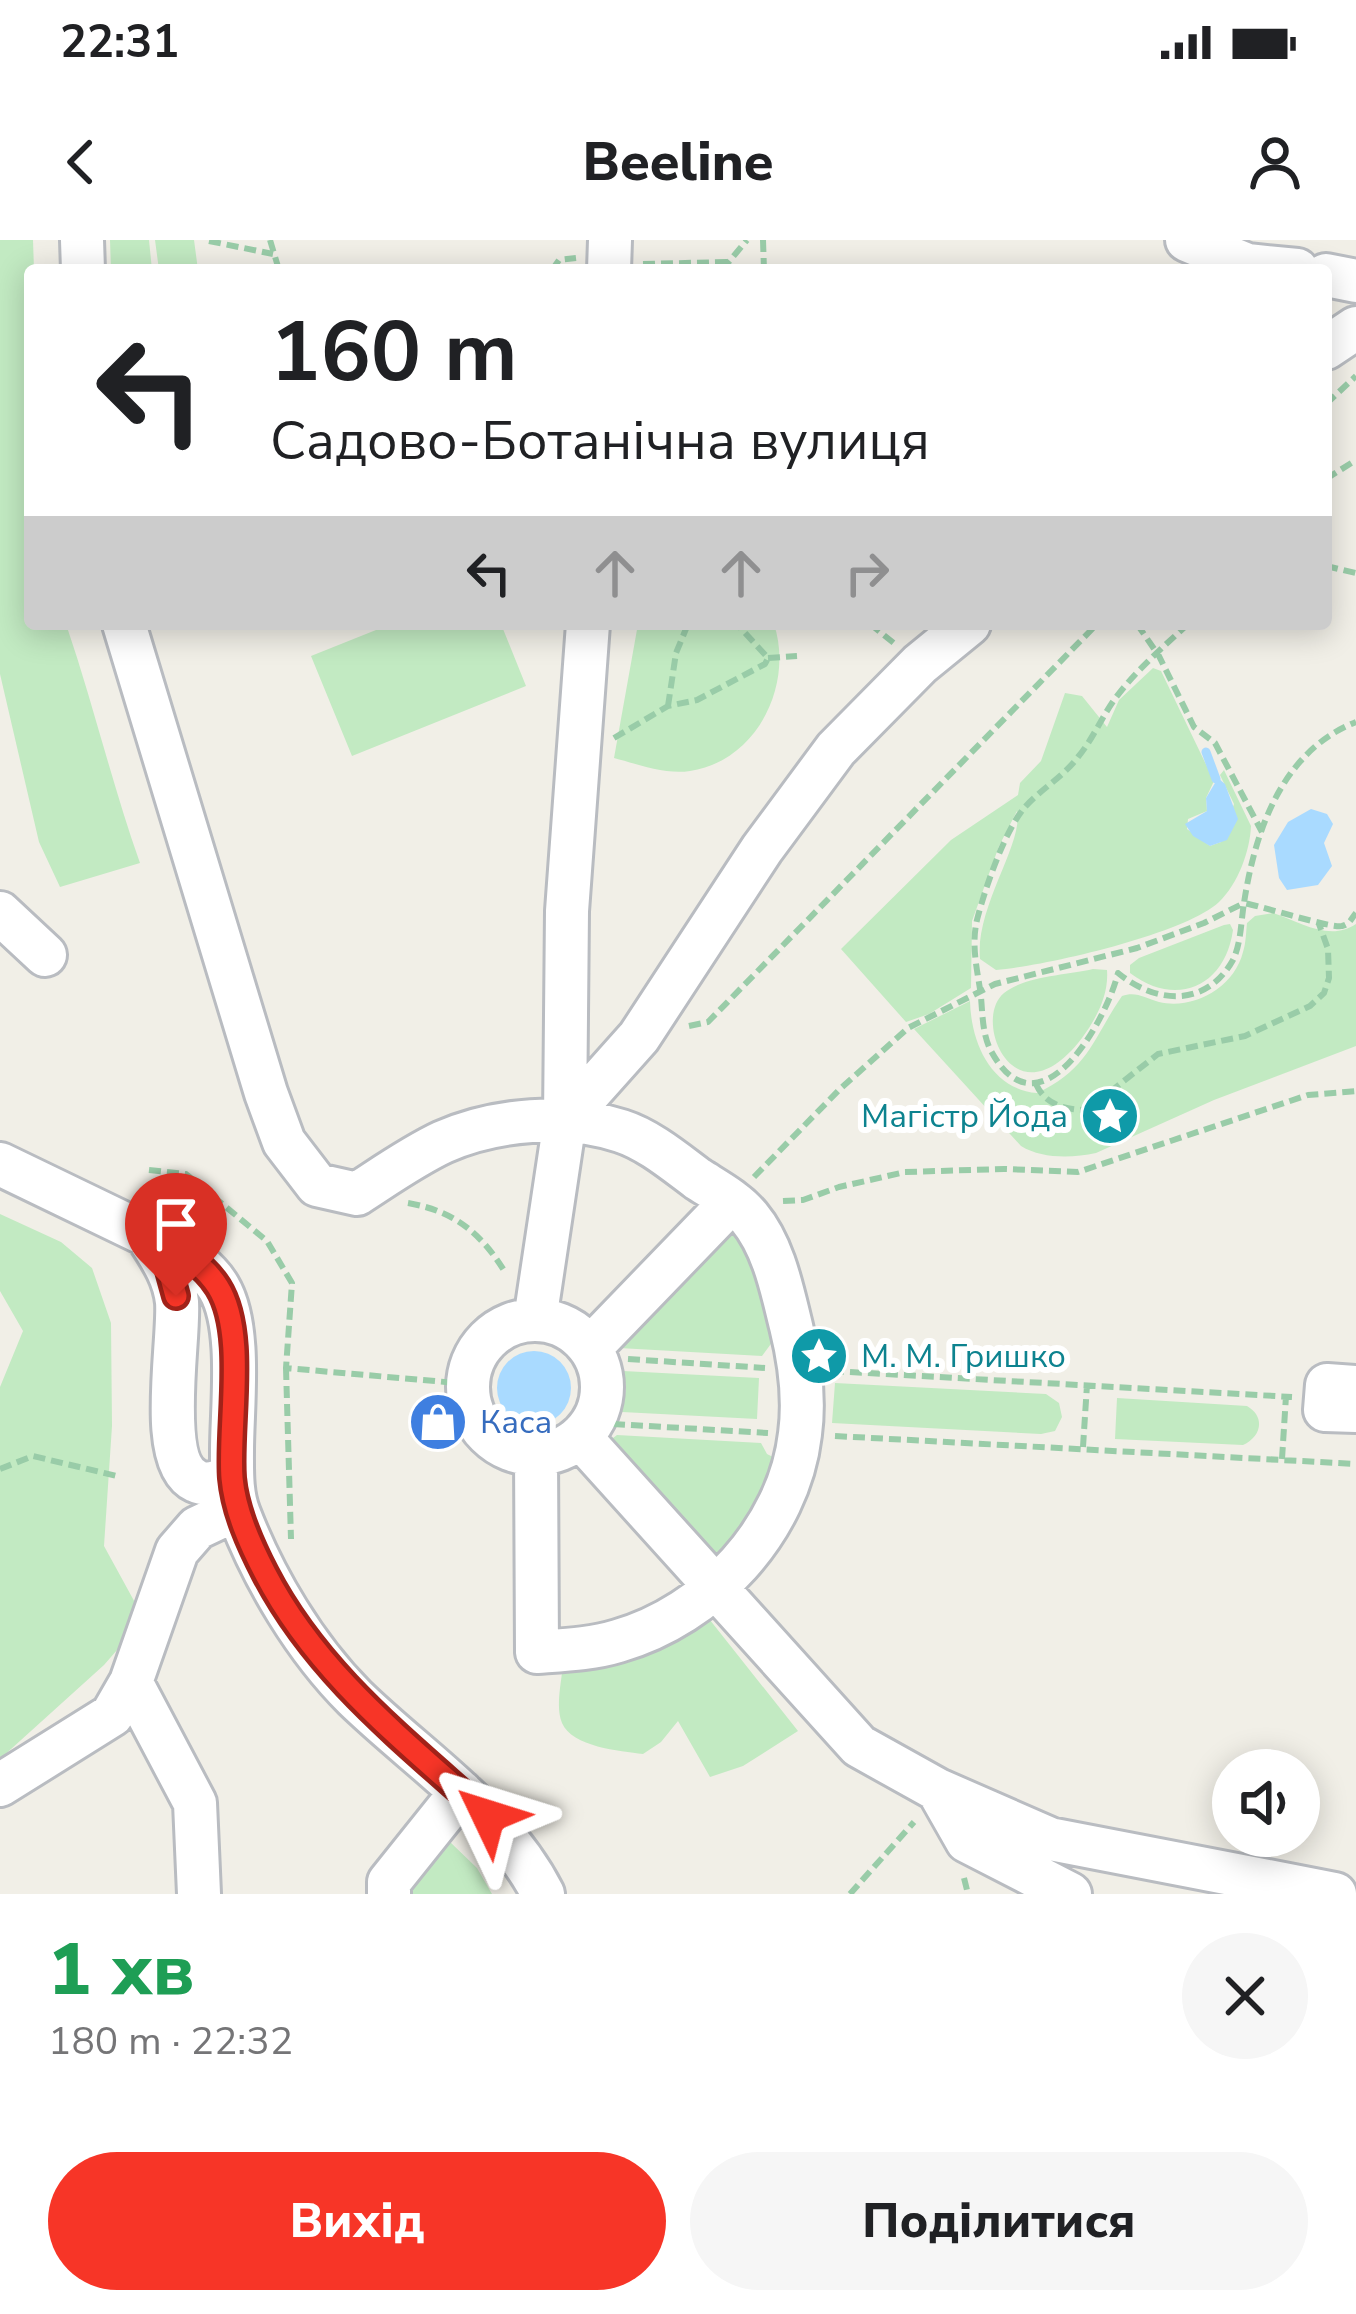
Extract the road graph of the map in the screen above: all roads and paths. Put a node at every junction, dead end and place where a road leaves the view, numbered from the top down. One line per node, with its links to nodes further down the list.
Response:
1 (270, 240): 5 (path)
2 (747, 240): 8 (path)
3 (1186, 240): 11 (street)
4 (208, 241): 5 (path)
5 (273, 254): 9 (path)
6 (610, 258): 8 (path)
7 (559, 260): 10 (path)
8 (728, 262)
9 (277, 264)
10 (556, 264)
11 (1245, 264)
12 (1356, 376): 13 (path)
13 (1332, 398)
14 (126, 630): 43 (street)
15 (588, 630): 27 (street)
16 (686, 630): 25 (path)
17 (742, 630): 24 (path)
18 (962, 630): 37 (street)
19 (1090, 630): 37 (path)
20 (1141, 630): 23 (path)
21 (1183, 630): 23 (path)
22 (797, 656): 24 (path)
23 (1159, 656): 28 (path); 36 (path)
24 (768, 658): 25 (path)
25 (668, 706): 27 (path)
26 (1356, 722): 28 (path)
27 (578, 766): 40 (street)
28 (1262, 832): 29 (path)
29 (1244, 903): 32 (path); 33 (path); 35 (path)
30 (0, 913): 34 (street)
31 (1356, 913): 32 (path)
32 (1319, 924): 38 (path)
33 (1113, 954): 35 (path); 36 (path)
34 (45, 955)
35 (1118, 973): 38 (path)
36 (980, 991): 38 (path); 44 (path)
37 (639, 1037): 40 (street)
38 (1036, 1083)
39 (1356, 1091): 44 (path)
40 (565, 1120): 43 (street); 44 (street); 46 (street)
41 (0, 1164): 45 (street)
42 (149, 1170): 48 (path)
43 (357, 1194): 46 (path)
44 (731, 1202): 47 (street); 49 (street)
45 (159, 1240): 64 (street); 64 (street)
46 (535, 1320): 47 (street); 50 (street)
47 (592, 1353): 49 (path); 56 (street)
48 (286, 1368): 50 (path); 65 (path)
49 (801, 1370): 51 (path); 57 (street)
50 (468, 1384): 59 (street)
51 (1087, 1385): 53 (path); 58 (path)
52 (1356, 1388): 55 (street)
53 (1286, 1396): 54 (path); 60 (path)
54 (1300, 1397)
55 (1356, 1411)
56 (586, 1430): 57 (path); 59 (street); 66 (street)
57 (800, 1434): 58 (path); 66 (street)
58 (1083, 1449): 60 (path)
59 (536, 1454): 66 (street)
60 (1282, 1460): 61 (path)
61 (1356, 1464)
62 (0, 1469): 63 (path)
63 (121, 1477)
64 (234, 1493): 67 (street); 70 (street)
65 (291, 1557)
66 (716, 1591): 69 (street)
67 (131, 1682): 68 (street); 71 (street)
68 (0, 1785)
69 (938, 1790): 74 (path); 75 (street); 76 (street)
70 (461, 1792): 72 (street); 73 (street)
71 (200, 1894)
72 (389, 1894)
73 (544, 1894)
74 (850, 1894)
75 (1070, 1894)
76 (1335, 1894)

